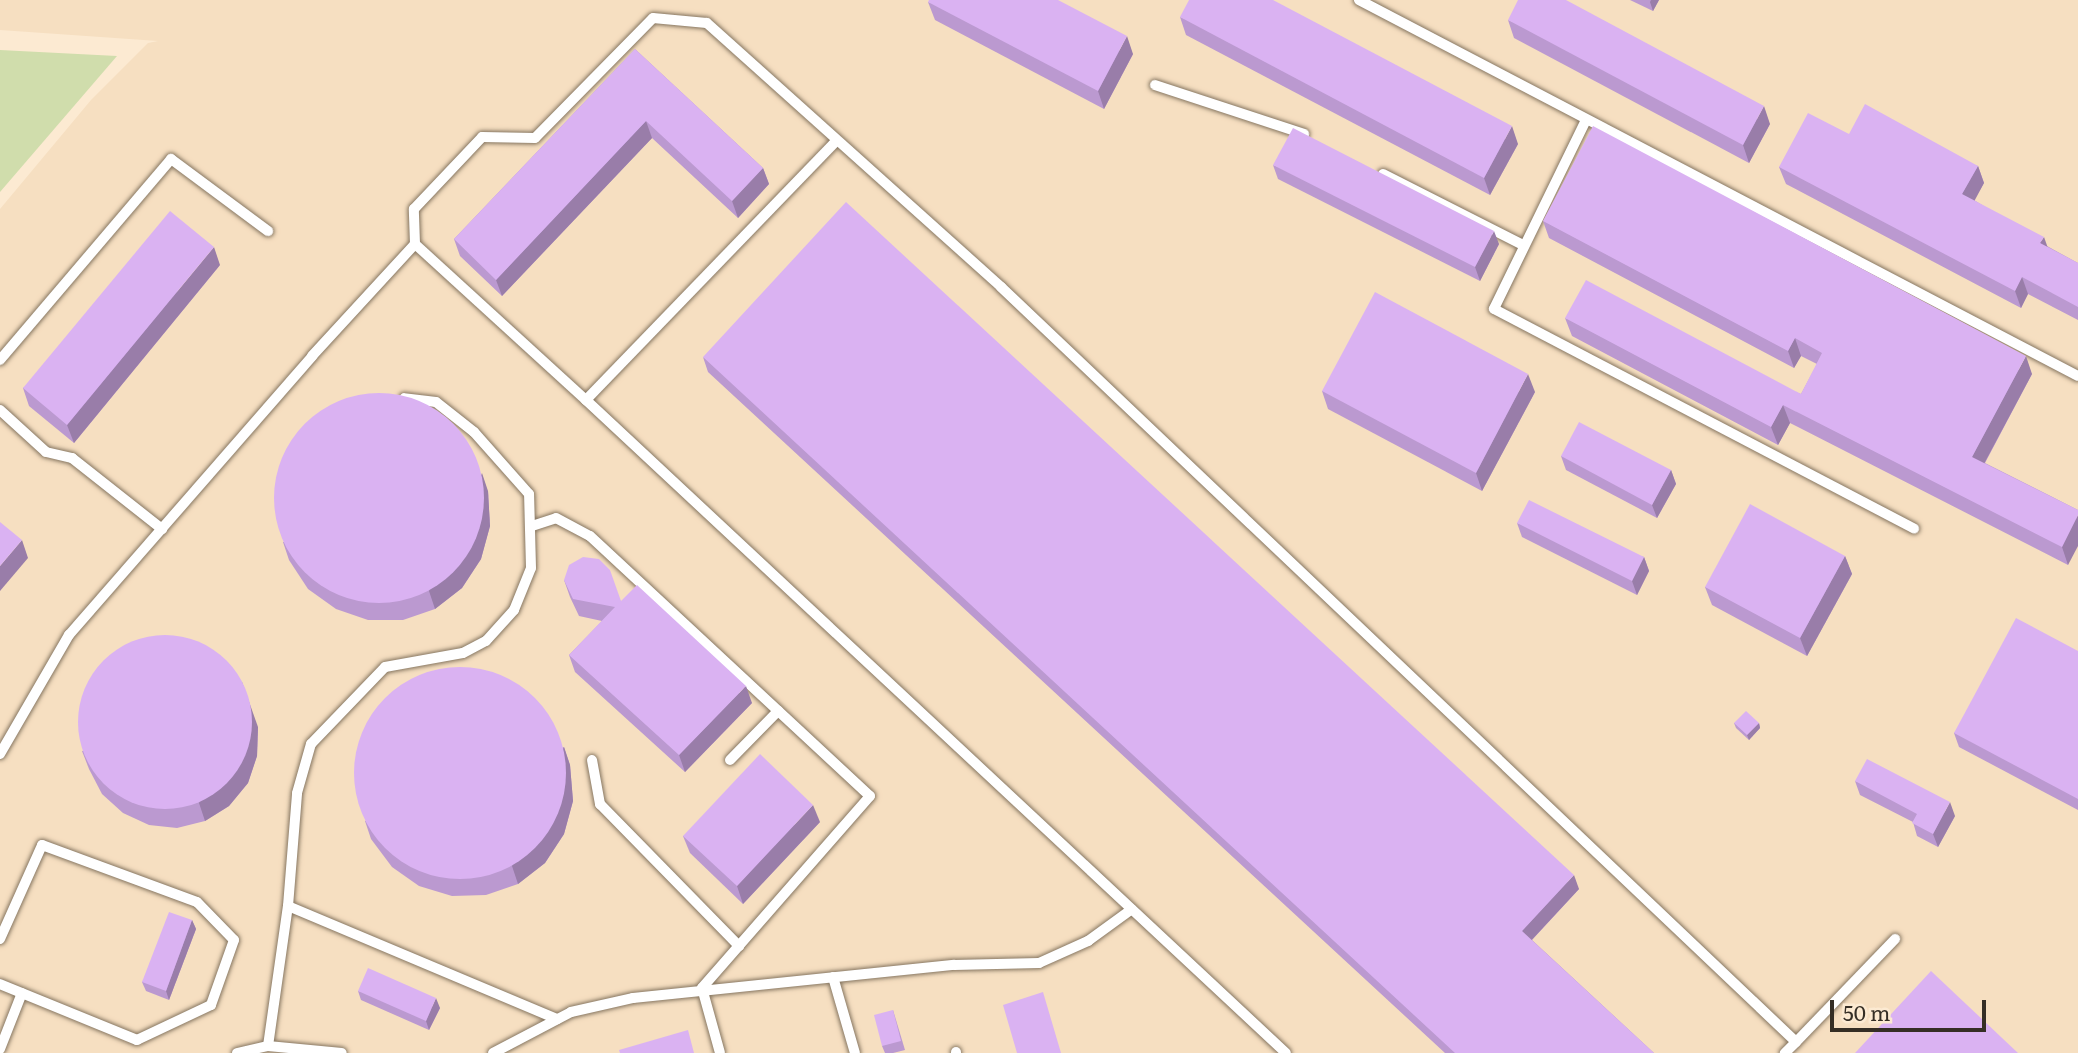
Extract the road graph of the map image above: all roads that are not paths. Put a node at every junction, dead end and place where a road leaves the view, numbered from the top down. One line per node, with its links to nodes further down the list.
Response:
1 (1359, 0): 3 (lane)
2 (1155, 85): 4 (lane)
3 (1587, 120): 9 (lane); 11 (lane)
4 (1316, 141)
5 (835, 142): 8 (lane); 13 (lane); 32 (lane)
6 (1377, 171): 9 (lane)
7 (268, 231): 10 (lane)
8 (415, 244): 13 (lane); 16 (lane)
9 (1523, 245): 17 (lane)
10 (0, 359)
11 (2078, 376)
12 (390, 396): 15 (lane)
13 (586, 400): 23 (lane)
14 (0, 410): 16 (lane)
15 (532, 526): 18 (lane); 22 (lane)
16 (162, 529): 19 (lane)
17 (1914, 529)
18 (778, 711): 21 (lane); 26 (lane)
19 (0, 754)
20 (592, 760): 26 (lane)
21 (730, 760)
22 (288, 906): 31 (lane); 33 (lane)
23 (1132, 909): 27 (lane); 40 (lane)
24 (0, 939): 30 (lane)
25 (1895, 939): 32 (lane)
26 (739, 946): 29 (lane)
27 (833, 976): 29 (lane); 39 (lane)
28 (0, 984): 30 (lane)
29 (702, 988): 31 (lane); 38 (lane)
30 (22, 993): 34 (lane)
31 (556, 1019): 37 (lane)
32 (1796, 1042): 41 (lane)
33 (268, 1046): 35 (lane); 36 (lane)
34 (0, 1049)
35 (237, 1053)
36 (342, 1053)
37 (493, 1053)
38 (720, 1053)
39 (855, 1053)
40 (1286, 1053)
41 (1785, 1053)

